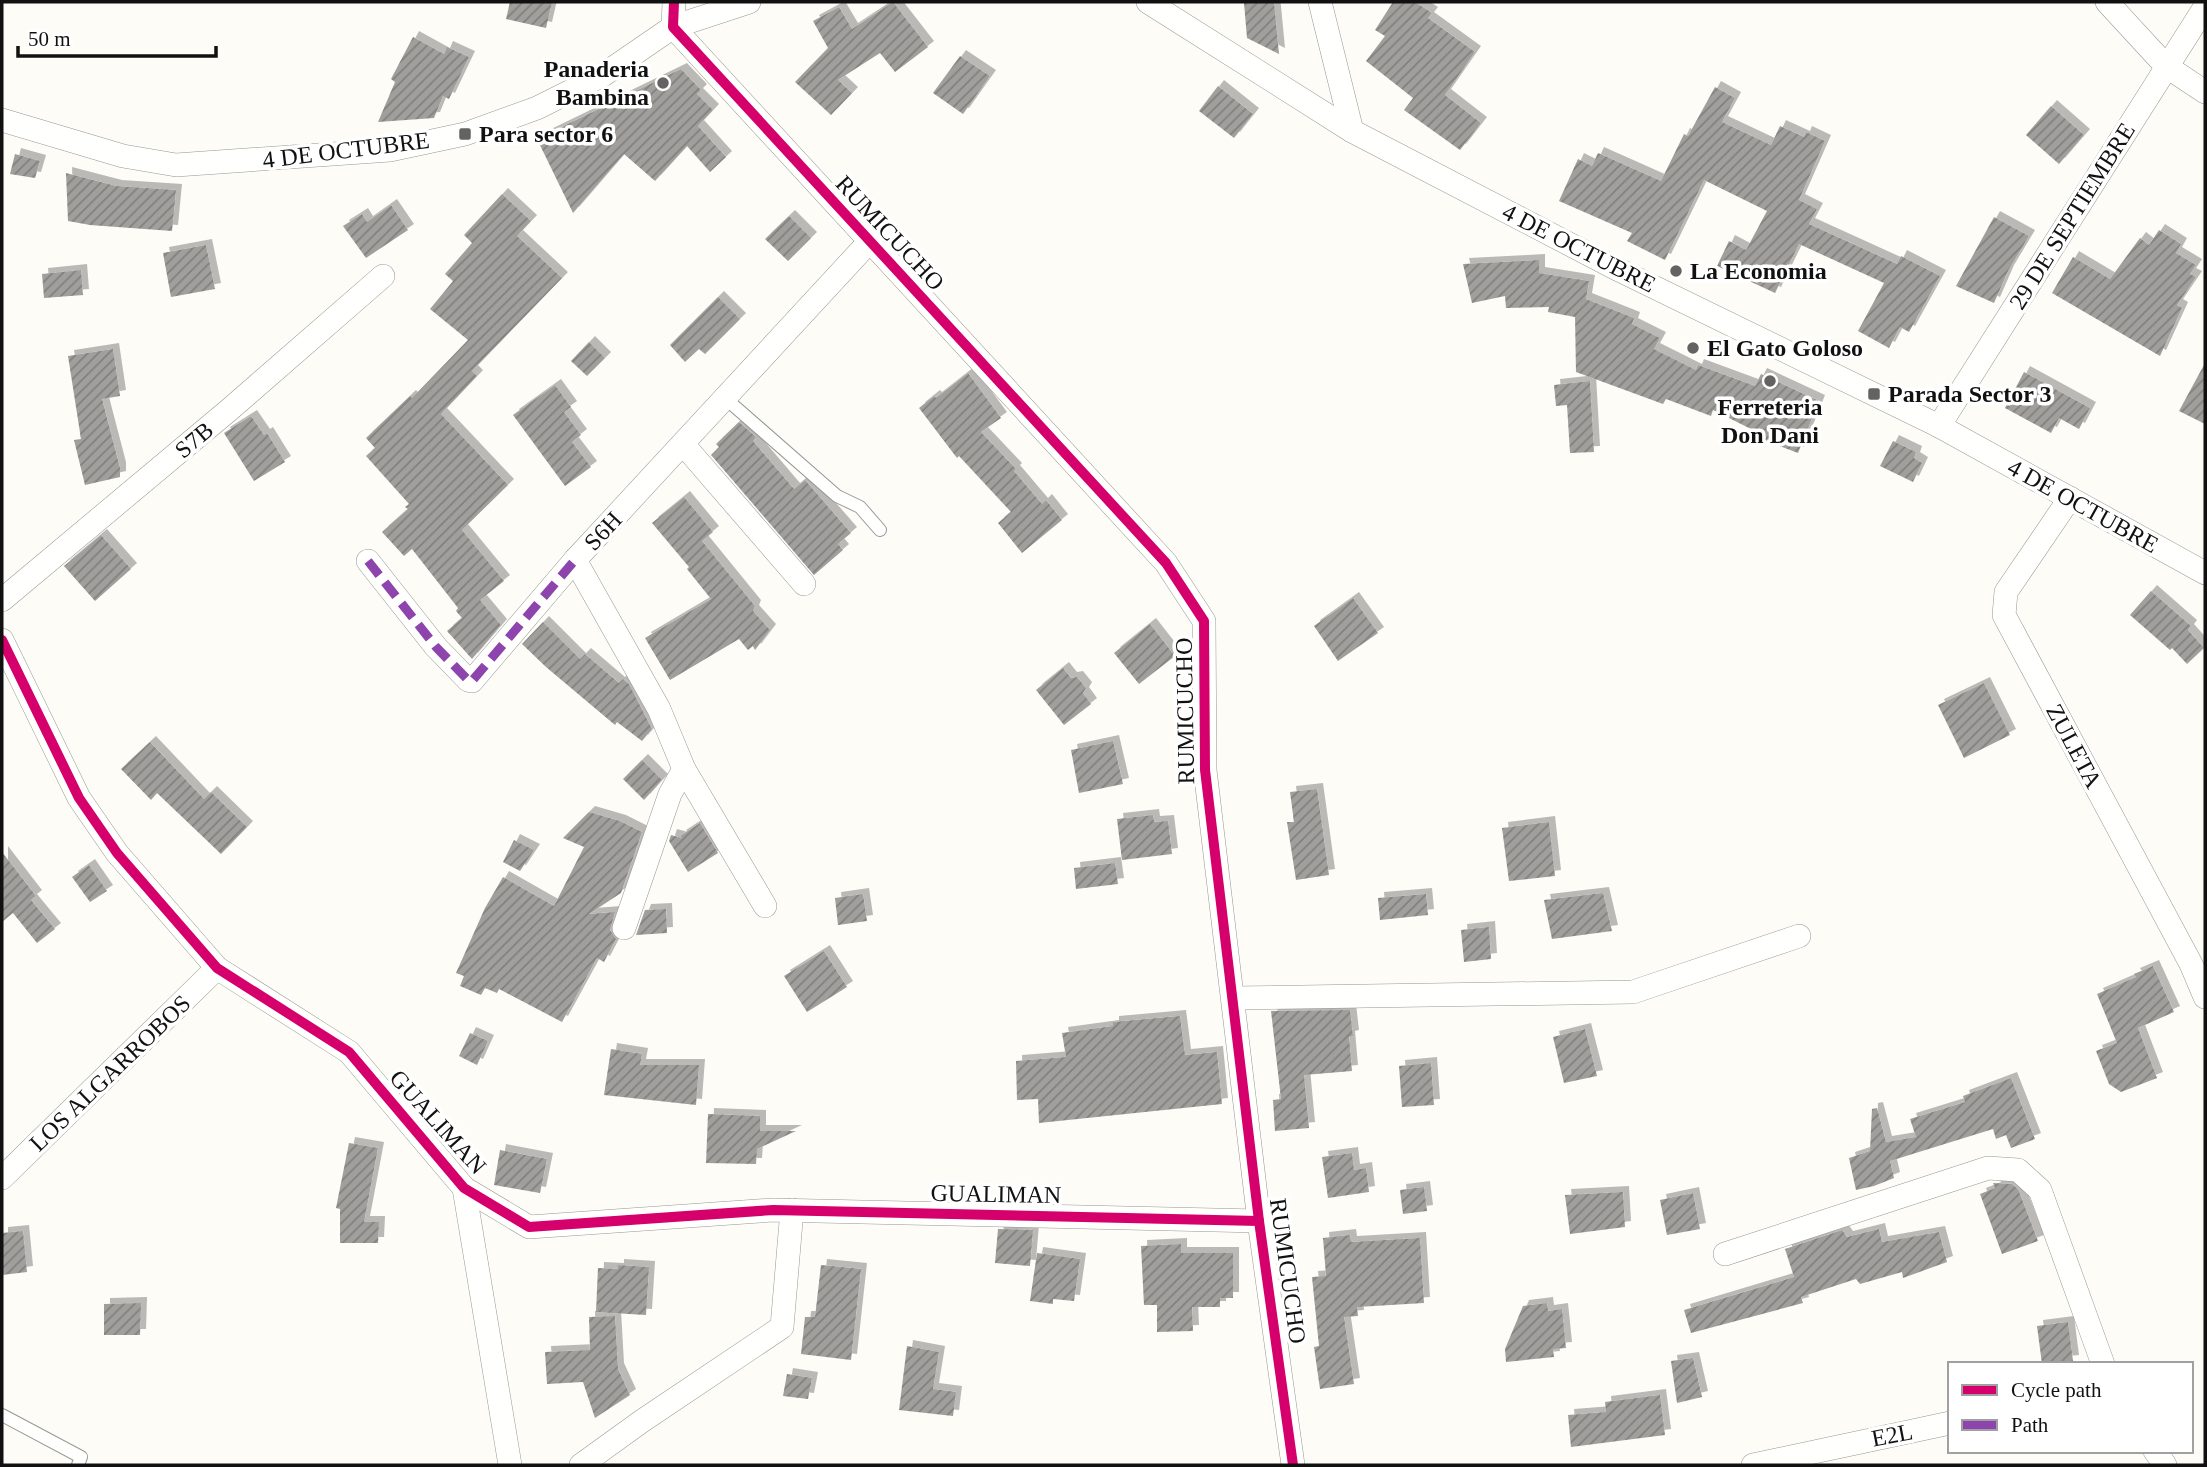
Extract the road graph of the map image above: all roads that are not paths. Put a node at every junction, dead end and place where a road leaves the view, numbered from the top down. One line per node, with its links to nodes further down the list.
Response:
1 (674, 2): 7 (street)
2 (745, 2): 7 (street, 4 DE OCTUBRE)
3 (1148, 2): 11 (street, 4 DE OCTUBRE)
4 (1321, 2): 11 (street)
5 (2107, 2): 8 (street)
6 (2205, 7): 8 (street, 29 DE SEPTIEMBRE)
7 (673, 27): 10 (street, 4 DE OCTUBRE); 12 (street, RUMICUCHO)
8 (2166, 66): 9 (street); 15 (street, 29 DE SEPTIEMBRE)
9 (2205, 92)
10 (2, 120)
11 (1352, 131): 15 (street, 4 DE OCTUBRE)
12 (869, 242): 14 (street, S6H); 31 (street, RUMICUCHO)
13 (383, 276): 23 (street, S7B)
14 (726, 397): 16 (street, S6H); 18 (lane)
15 (1939, 426): 17 (street, 4 DE OCTUBRE)
16 (683, 444): 19 (street, S6H); 22 (street)
17 (2070, 498): 21 (street, 4 DE OCTUBRE); 30 (street, ZULETA)
18 (880, 530)
19 (575, 560): 20 (street); 25 (street, S6H)
20 (368, 561)
21 (2205, 573)
22 (804, 584)
23 (2, 600)
24 (2, 640): 29 (street, GUALIMAN)
25 (684, 769): 26 (street, S6H); 27 (street)
26 (765, 906)
27 (624, 928)
28 (1799, 936): 31 (street)
29 (218, 968): 32 (street, LOS ALGARROBOS); 33 (street, GUALIMAN)
30 (2205, 997)
31 (1234, 998): 35 (street, RUMICUCHO)
32 (2, 1178)
33 (464, 1188): 34 (street, GUALIMAN); 41 (street)
34 (792, 1210): 35 (street, GUALIMAN); 42 (street)
35 (1259, 1220): 43 (street, RUMICUCHO)
36 (1725, 1254): 37 (street)
37 (2102, 1362)
38 (2, 1415): 40 (lane)
39 (1948, 1423): 44 (street, E2L)
40 (78, 1465)
41 (510, 1465)
42 (581, 1465)
43 (1293, 1465)
44 (1753, 1465)

